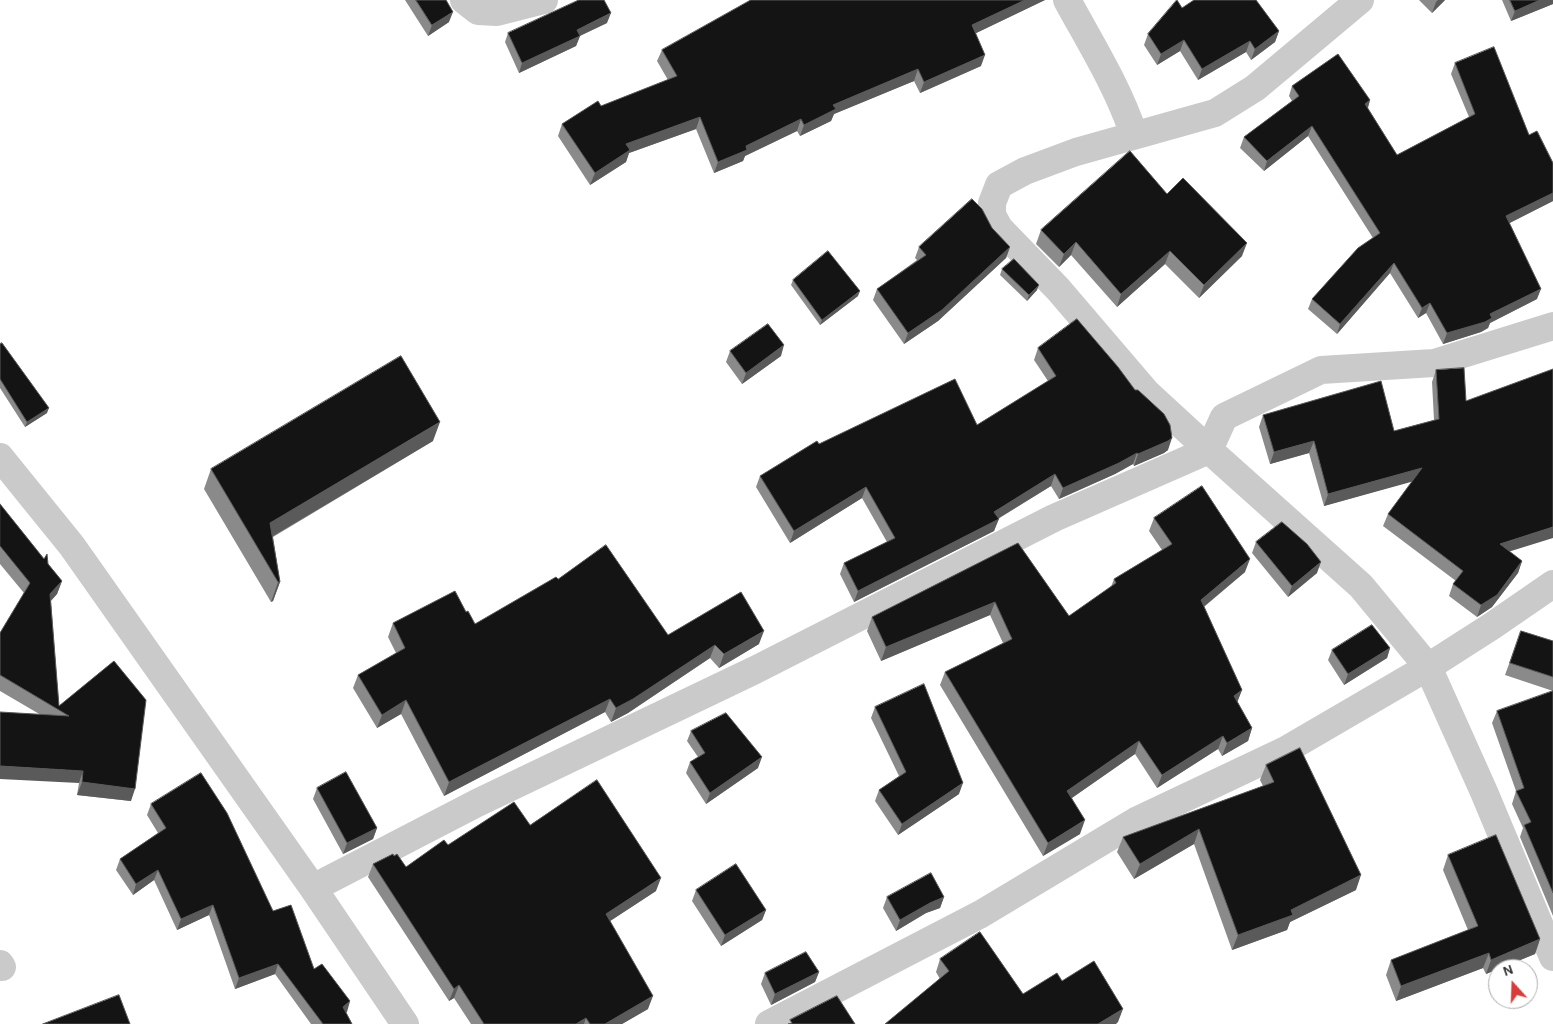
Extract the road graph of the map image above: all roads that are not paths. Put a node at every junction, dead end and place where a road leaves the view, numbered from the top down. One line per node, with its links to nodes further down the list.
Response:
1 (464, 0): 2 (street)
2 (544, 0)
3 (1067, 0): 5 (street)
4 (1360, 0): 5 (street)
5 (1134, 135): 7 (street)
6 (1553, 326): 7 (street)
7 (1209, 450): 10 (street); 11 (street)
8 (0, 458): 11 (street)
9 (1553, 584): 10 (street)
10 (1428, 668): 12 (street); 14 (street)
11 (313, 888): 13 (street)
12 (1553, 957)
13 (405, 1024)
14 (769, 1024)

